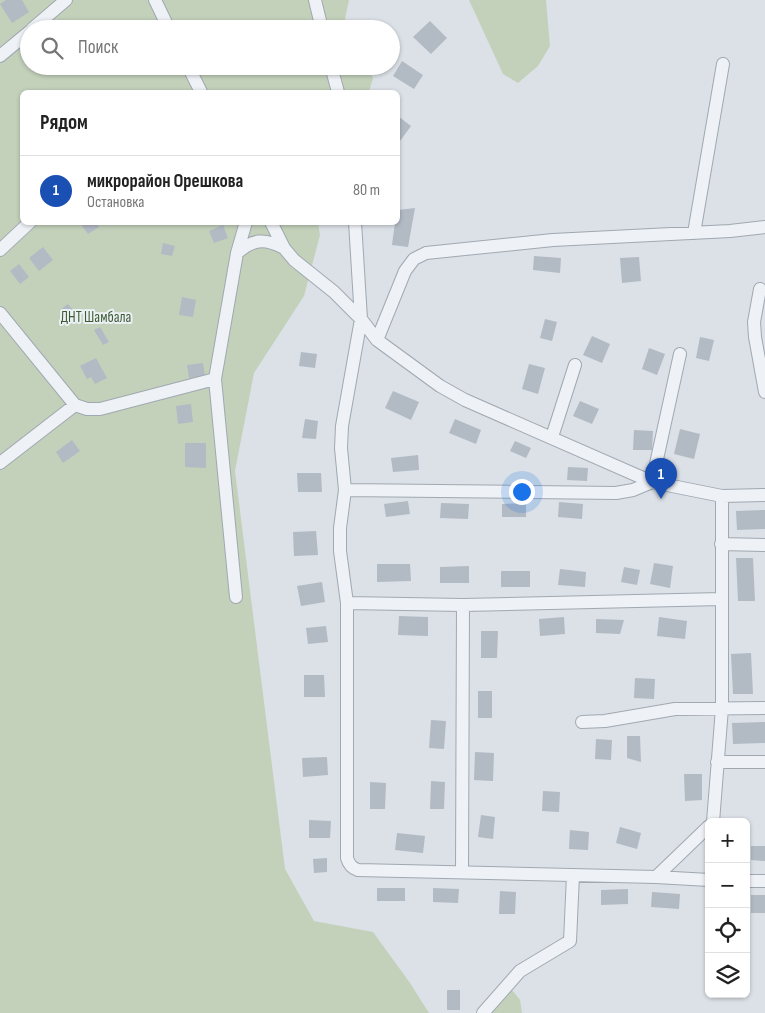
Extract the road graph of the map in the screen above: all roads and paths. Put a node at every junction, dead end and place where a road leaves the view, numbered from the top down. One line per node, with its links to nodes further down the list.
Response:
1 (66, 0): 4 (street)
2 (155, 0): 5 (street)
3 (315, 0): 6 (street)
4 (43, 20)
5 (165, 20)
6 (320, 20)
7 (20, 39): 8 (street)
8 (0, 56)
9 (723, 64): 19 (street)
10 (192, 75): 12 (street)
11 (333, 75): 13 (street)
12 (200, 90)
13 (337, 90)
14 (27, 225): 21 (street)
15 (245, 225): 22 (street)
16 (272, 225): 20 (street)
17 (355, 225): 25 (street)
18 (765, 227): 19 (street)
19 (694, 233): 26 (street)
20 (284, 248): 22 (street); 25 (street)
21 (0, 250)
22 (237, 253): 29 (street)
23 (760, 289): 30 (street)
24 (0, 313): 31 (street)
25 (361, 319): 26 (street); 35 (street)
26 (377, 340): 32 (street)
27 (680, 354): 34 (street)
28 (575, 365): 32 (street)
29 (215, 379): 31 (street); 40 (street)
30 (765, 392)
31 (75, 405): 33 (street)
32 (552, 438): 34 (street)
33 (0, 463)
34 (652, 482): 35 (street); 37 (street)
35 (345, 490): 42 (street)
36 (765, 495): 37 (street)
37 (722, 496): 38 (street)
38 (721, 544): 39 (street); 41 (street)
39 (765, 545)
40 (236, 597)
41 (721, 599): 43 (street); 44 (street)
42 (347, 603): 43 (street); 51 (street)
43 (463, 605): 51 (street)
44 (722, 708): 45 (street); 46 (street); 47 (street)
45 (765, 708)
46 (582, 722)
47 (717, 762): 48 (street); 49 (street)
48 (765, 762)
49 (713, 818)
50 (705, 830): 53 (street)
51 (462, 872): 52 (street)
52 (573, 874): 53 (street); 57 (street)
53 (656, 877): 54 (street)
54 (705, 880)
55 (750, 881): 56 (street)
56 (765, 881)
57 (483, 1013)

